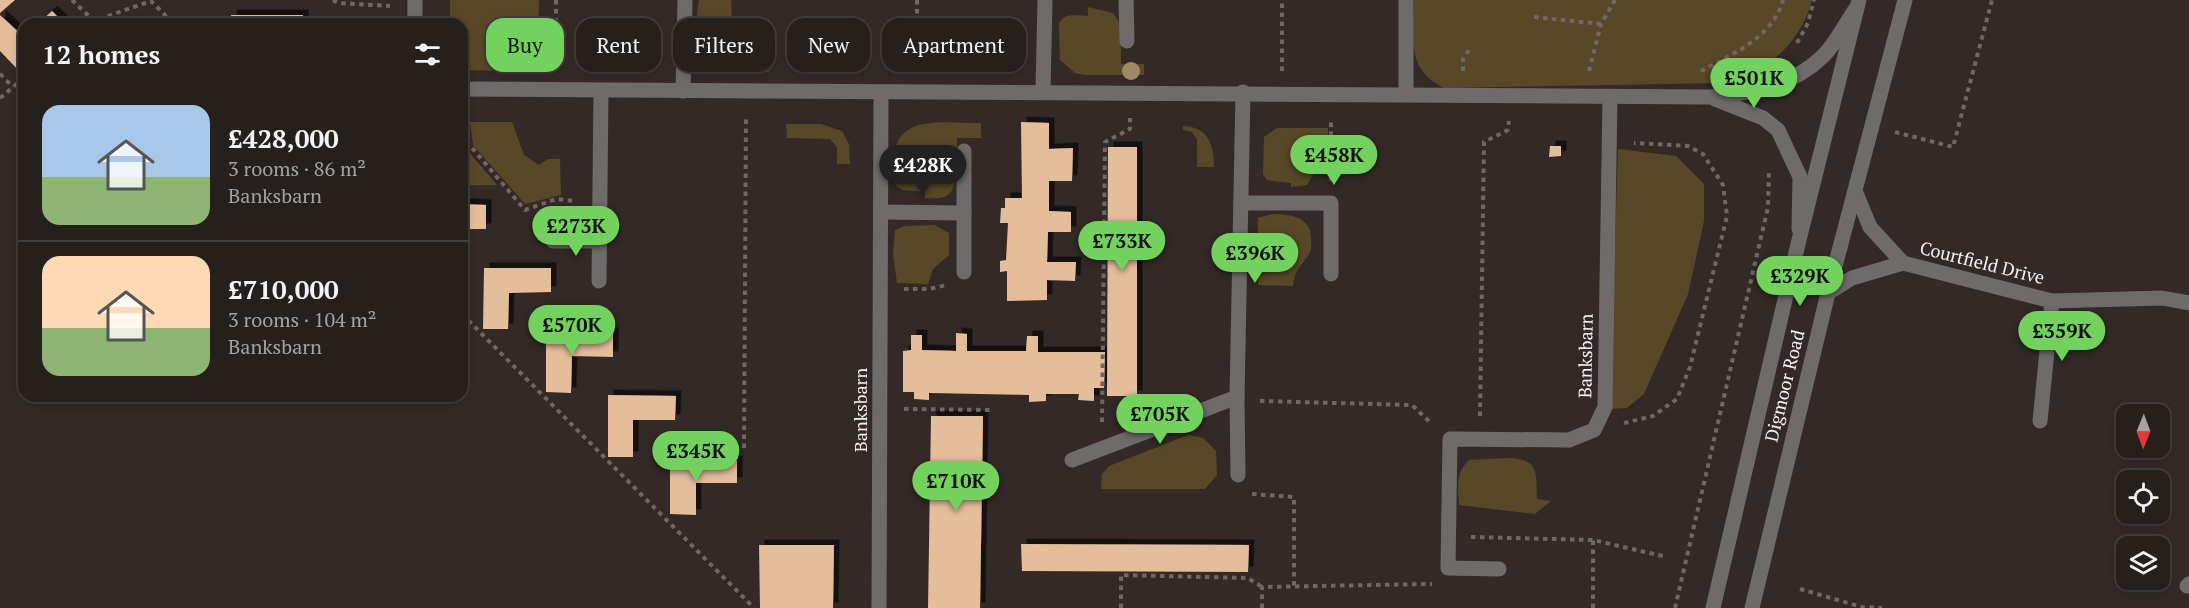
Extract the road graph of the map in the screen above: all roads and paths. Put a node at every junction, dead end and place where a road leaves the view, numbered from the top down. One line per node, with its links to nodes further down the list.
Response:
1 (72, 0): 18 (path)
2 (151, 0): 19 (path); 20 (path)
3 (333, 0): 17 (path)
4 (556, 0): 33 (path)
5 (685, 0): 34 (street)
6 (916, 0): 40 (path)
7 (1045, 0): 35 (street)
8 (1126, 0): 23 (street)
9 (1282, 0): 41 (path)
10 (1406, 0): 44 (street)
11 (1615, 0): 22 (path)
12 (1783, 0): 26 (path)
13 (1815, 0): 25 (path)
14 (1905, 0): 54 (street, Digmoor Road)
15 (1992, 0): 49 (path)
16 (1859, 2): 47 (street); 62 (street, Digmoor Road)
17 (415, 4)
18 (88, 18)
19 (103, 18)
20 (168, 18)
21 (1534, 18): 22 (path)
22 (1601, 24): 28 (path)
23 (1127, 41)
24 (1471, 47): 29 (path)
25 (1794, 50)
26 (1690, 72)
27 (0, 74): 31 (path)
28 (1587, 78)
29 (1462, 79)
30 (18, 83): 31 (path)
31 (13, 87): 46 (path)
32 (468, 89): 33 (street)
33 (556, 91): 36 (street)
34 (683, 91): 36 (street); 39 (street)
35 (1043, 91): 37 (street); 40 (street)
36 (601, 92): 55 (street)
37 (1131, 92): 38 (street); 80 (path)
38 (1243, 92): 41 (street); 57 (street)
39 (746, 93): 43 (street); 79 (path)
40 (918, 93): 43 (street)
41 (1282, 93): 42 (street)
42 (1331, 93): 44 (street); 56 (path)
43 (881, 94): 58 (street, Banksbarn)
44 (1406, 94): 45 (street)
45 (1511, 96): 48 (street); 78 (path)
46 (1, 97)
47 (1710, 97): 48 (street); 62 (street)
48 (1610, 98): 50 (street, Banksbarn)
49 (1892, 131)
50 (1610, 142): 76 (street, Banksbarn); 76 (path)
51 (468, 143): 55 (path)
52 (964, 151): 59 (street)
53 (1769, 161): 96 (path)
54 (1856, 193): 63 (street, Courtfield Drive); 68 (street, Digmoor Road)
55 (599, 202): 61 (street)
56 (1331, 202): 57 (street); 65 (street)
57 (1240, 203): 72 (street)
58 (881, 212): 59 (street); 67 (street, Banksbarn)
59 (964, 213): 64 (street)
60 (553, 241): 61 (street)
61 (598, 241): 66 (street)
62 (1798, 244): 97 (street, Digmoor Road)
63 (1903, 263): 68 (street, Courtfield Drive); 69 (street, Courtfield Drive)
64 (964, 272): 67 (path)
65 (1331, 274)
66 (599, 281)
67 (881, 289): 73 (street, Banksbarn)
68 (1828, 293): 98 (street, Digmoor Road)
69 (2052, 301): 70 (street, Courtfield Drive); 75 (street, Courtfield Drive)
70 (2189, 303)
71 (468, 320): 91 (path)
72 (1237, 397): 77 (path); 80 (street); 82 (street)
73 (881, 409): 74 (path); 92 (street, Banksbarn)
74 (991, 410)
75 (2040, 421)
76 (1594, 430): 78 (street)
77 (1450, 440): 78 (street); 83 (street)
78 (1479, 440)
79 (744, 448)
80 (1102, 450): 81 (street)
81 (1072, 460)
82 (1238, 475): 88 (path)
83 (1448, 537): 84 (path); 86 (street)
84 (1593, 540): 85 (path); 95 (path)
85 (1667, 557)
86 (1448, 568): 87 (street); 88 (path)
87 (1498, 569)
88 (1294, 586): 89 (path)
89 (1262, 587): 93 (path); 94 (path)
90 (1800, 589): 99 (path)
91 (754, 608)
92 (879, 608)
93 (1121, 608)
94 (1262, 608)
95 (1593, 608)
96 (1675, 608)
97 (1713, 608)
98 (1752, 608)
99 (1862, 608): 100 (path)
100 (1882, 608)

